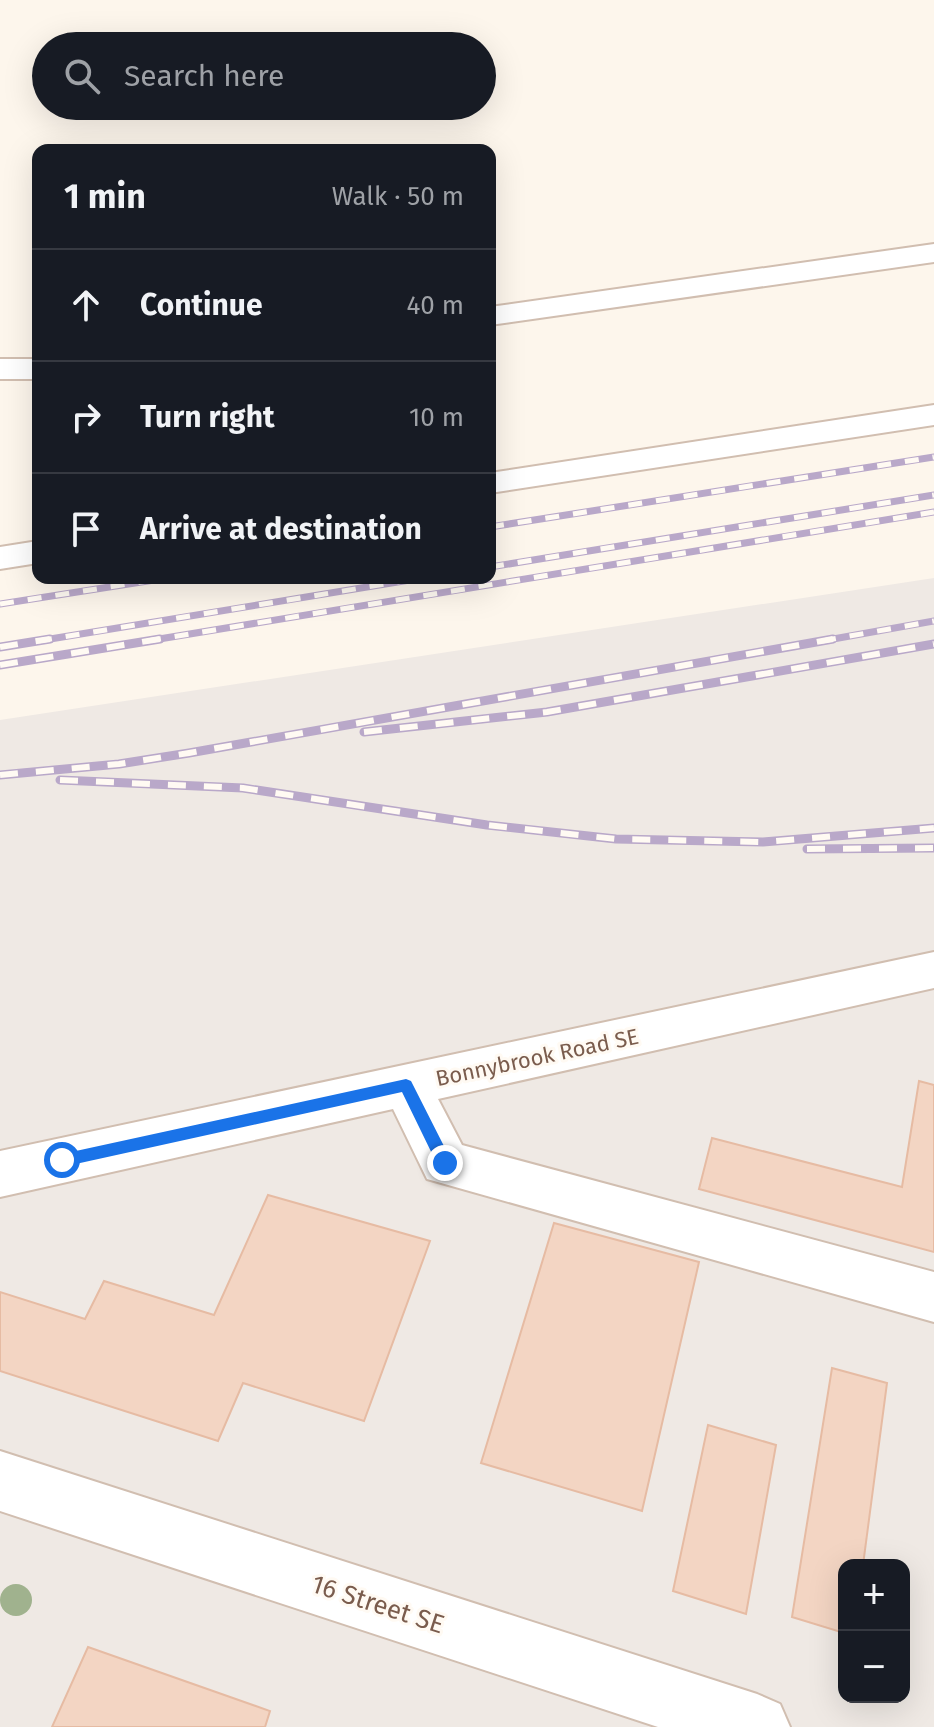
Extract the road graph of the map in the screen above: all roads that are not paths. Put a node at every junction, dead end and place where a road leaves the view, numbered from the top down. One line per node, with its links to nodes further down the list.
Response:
1 (934, 253): 2 (street)
2 (496, 315)
3 (0, 369): 4 (street)
4 (32, 369)
5 (934, 415): 6 (street)
6 (496, 482)
7 (32, 553): 8 (street)
8 (0, 558)
9 (934, 970): 10 (street, Bonnybrook Road SE)
10 (406, 1085): 11 (street, Bonnybrook Road SE); 12 (street)
11 (0, 1174)
12 (934, 1297)
13 (0, 1481): 14 (street, 16 Street SE)
14 (757, 1727)

